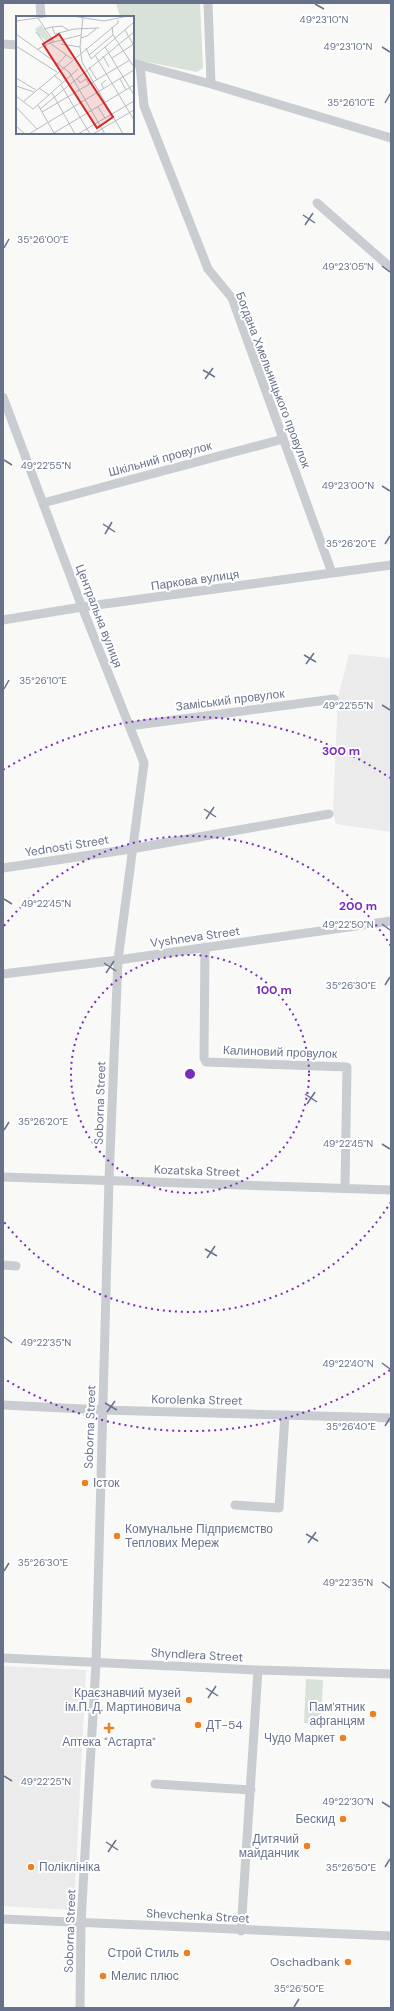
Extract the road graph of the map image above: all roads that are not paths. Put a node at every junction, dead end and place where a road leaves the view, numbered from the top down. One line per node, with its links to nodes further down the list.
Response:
1 (40, 3): 3 (street)
2 (208, 3): 7 (street)
3 (41, 16)
4 (3, 44): 5 (street)
5 (16, 45)
6 (137, 64): 7 (street); 12 (street, Богдана Хмельницького провулок)
7 (211, 84): 8 (street)
8 (391, 138)
9 (317, 203): 10 (street)
10 (391, 268)
11 (3, 397): 13 (street, Центральна вулиця)
12 (283, 439): 13 (street, Шкільний провулок); 15 (street, Богдана Хмельницького провулок)
13 (43, 503): 16 (street, Центральна вулиця)
14 (391, 565): 15 (street, Паркова вулиця)
15 (332, 573): 16 (street, Паркова вулиця)
16 (82, 607): 17 (street, Паркова вулиця); 19 (street, Центральна вулиця)
17 (3, 620)
18 (334, 699): 19 (street, Заміський провулок)
19 (129, 726): 21 (street, Центральна вулиця)
20 (329, 814): 21 (street, Yednosti Street)
21 (134, 848): 22 (street, Yednosti Street); 25 (street, Soborna Street)
22 (3, 868)
23 (391, 921): 24 (street, Vyshneva Street)
24 (205, 947): 25 (street, Vyshneva Street); 29 (street, Калиновий провулок)
25 (118, 960): 26 (street, Vyshneva Street); 28 (street, Soborna Street)
26 (3, 974)
27 (3, 1176): 28 (street, Kozatska Street)
28 (109, 1180): 29 (street, Kozatska Street); 34 (street, Soborna Street)
29 (345, 1188): 30 (street, Kozatska Street)
30 (391, 1190)
31 (3, 1266): 32 (street)
32 (16, 1266)
33 (3, 1405): 34 (street, Korolenka Street)
34 (103, 1410): 35 (street, Korolenka Street); 39 (street, Soborna Street)
35 (285, 1415): 36 (street, Korolenka Street); 37 (street)
36 (391, 1418)
37 (234, 1505)
38 (3, 1658): 39 (street, Shyndlera Street)
39 (96, 1663): 40 (street, Shyndlera Street); 45 (street, Soborna Street)
40 (258, 1670): 41 (street, Shyndlera Street); 43 (street)
41 (391, 1674)
42 (155, 1784): 43 (street)
43 (251, 1790): 46 (street)
44 (3, 1919): 45 (street, Shevchenka Street)
45 (81, 1922): 46 (street, Shevchenka Street); 48 (street, Soborna Street)
46 (241, 1931): 47 (street, Shevchenka Street)
47 (391, 1936)
48 (80, 2008)

